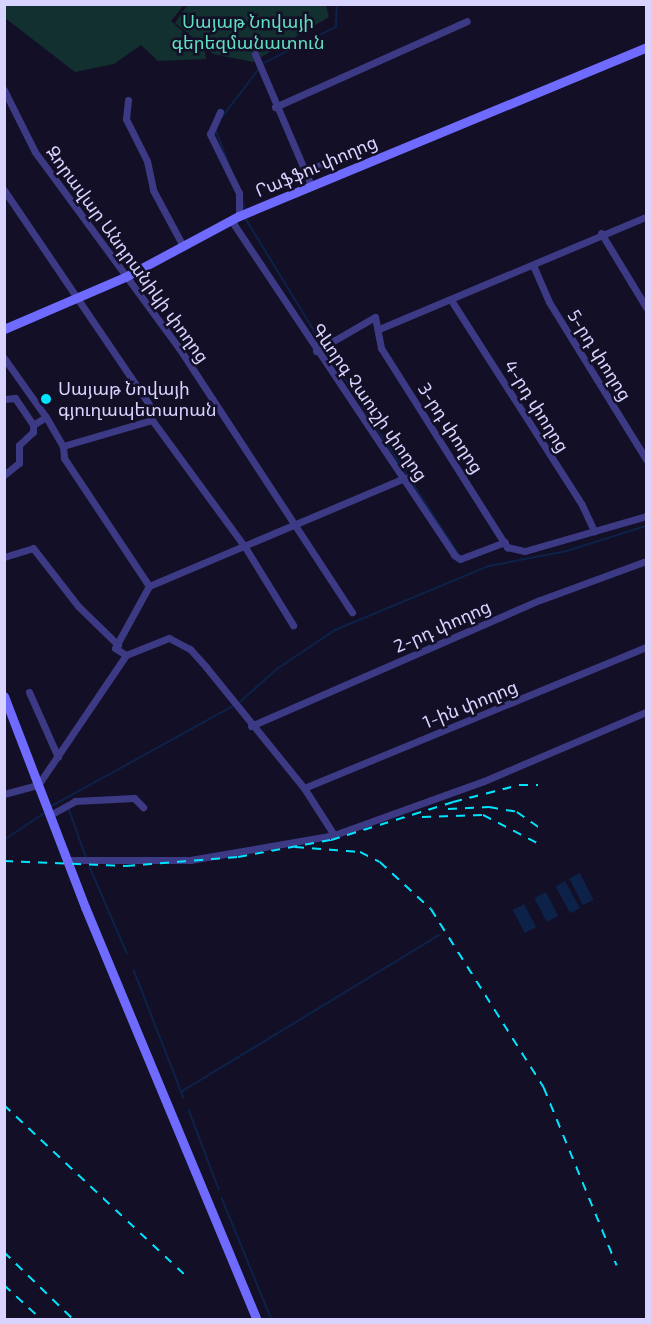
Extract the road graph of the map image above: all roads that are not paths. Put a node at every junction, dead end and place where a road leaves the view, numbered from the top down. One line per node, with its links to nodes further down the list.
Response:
1 (467, 21): 6 (street)
2 (646, 47): 10 (main road, Րաֆֆու փողոց)
3 (255, 54): 6 (street)
4 (4, 90): 17 (street, Զորավար Անդրանիկի փողոց)
5 (128, 100): 15 (street)
6 (275, 107): 9 (street)
7 (220, 112): 13 (street)
8 (364, 146): 9 (street)
9 (305, 172): 10 (street)
10 (311, 185): 13 (main road, Րաֆֆու փողոց)
11 (4, 190): 18 (street)
12 (646, 217): 14 (street)
13 (235, 218): 15 (main road, Րաֆֆու փողոց); 23 (street, Գևորգ Չաուշի փողոց)
14 (601, 233): 16 (street); 20 (street)
15 (183, 246): 17 (main road, Րաֆֆու փողոց)
16 (532, 265): 19 (street); 30 (street, 5-րդ փողոց)
17 (125, 277): 18 (main road, Րաֆֆու փողոց); 34 (street, Զորավար Անդրանիկի փողոց)
18 (78, 297): 21 (main road, Րաֆֆու փողոց); 27 (street)
19 (451, 300): 22 (street); 35 (street, 4-րդ փողոց)
20 (646, 307)
21 (4, 328)
22 (379, 329): 23 (street); 36 (street, 3-րդ փողոց)
23 (316, 351): 32 (street, Գևորգ Չաուշի փողոց)
24 (4, 358): 26 (street)
25 (4, 399): 28 (street)
26 (46, 417): 28 (street); 29 (street)
27 (152, 420): 29 (street); 37 (street)
28 (33, 425): 31 (street)
29 (63, 446): 40 (street)
30 (646, 459)
31 (4, 475)
32 (405, 478): 34 (street); 36 (street, Գևորգ Չաուշի փողոց)
33 (646, 516): 35 (street)
34 (298, 525): 37 (street); 41 (street, Զորավար Անդրանիկի փողոց)
35 (594, 531): 36 (street)
36 (505, 543)
37 (245, 547): 40 (street); 42 (street)
38 (4, 557): 43 (street)
39 (646, 561): 49 (street, 2-րդ փողոց)
40 (149, 586): 43 (street)
41 (352, 612)
42 (293, 625)
43 (118, 645): 45 (street)
44 (646, 647): 52 (street, 1-ին փողոց)
45 (126, 655): 49 (street); 50 (street)
46 (28, 692): 50 (street)
47 (4, 696): 51 (main road)
48 (646, 712): 56 (street)
49 (251, 726): 52 (street)
50 (57, 756): 51 (street)
51 (38, 785): 53 (street); 55 (main road)
52 (304, 788): 56 (street)
53 (4, 794)
54 (143, 807): 55 (street)
55 (50, 815): 57 (main road)
56 (334, 835): 57 (street)
57 (68, 860): 58 (main road)
58 (257, 1320)

